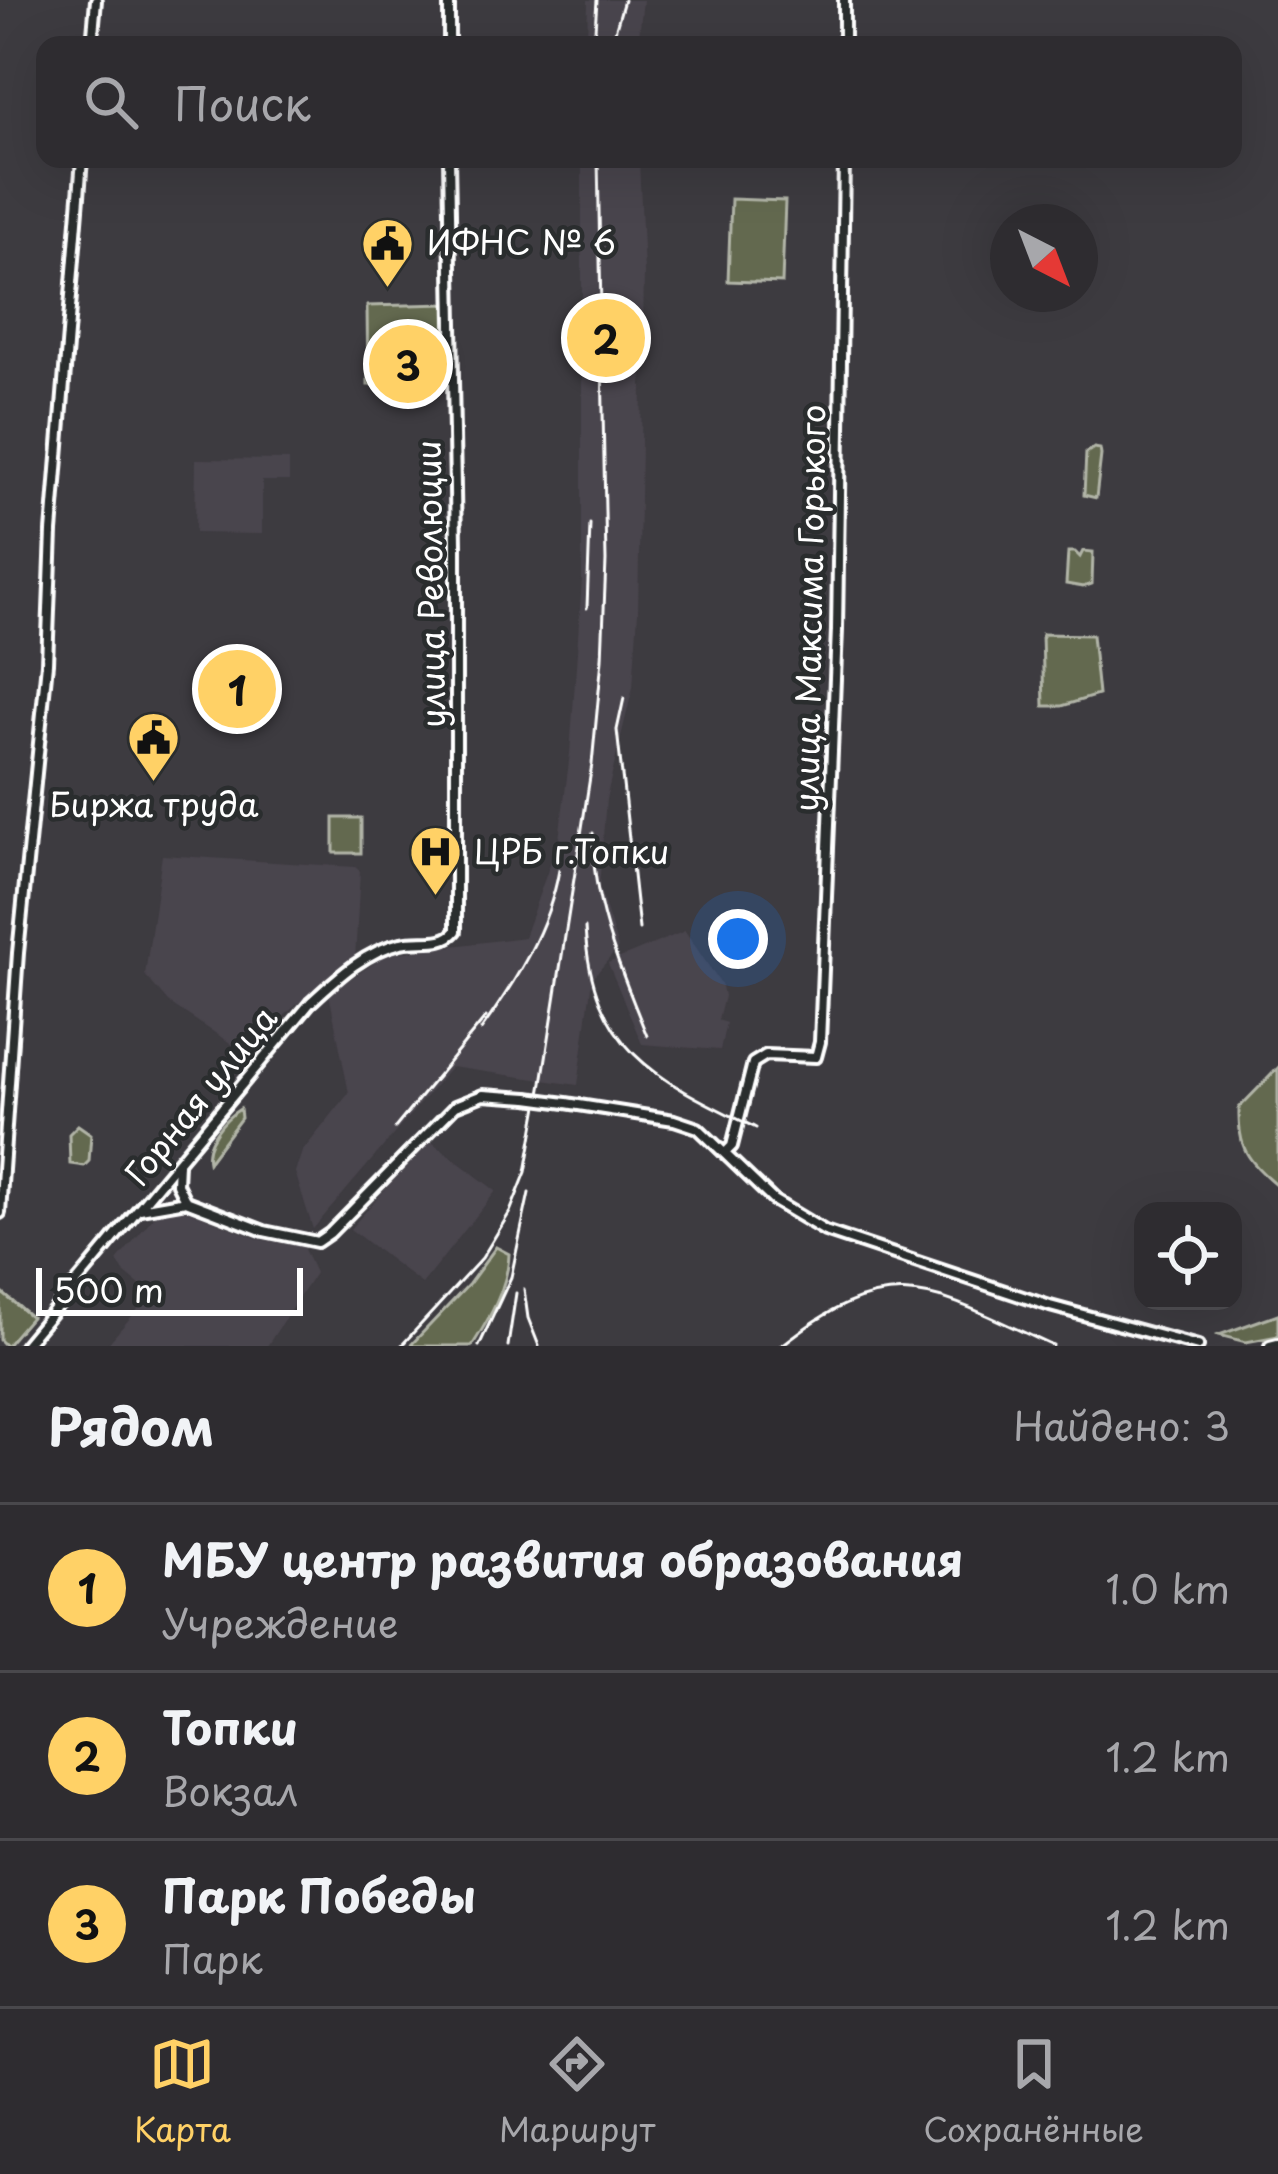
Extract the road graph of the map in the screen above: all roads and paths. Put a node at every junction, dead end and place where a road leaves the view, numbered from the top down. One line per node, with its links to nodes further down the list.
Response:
1 (96, 0): 4 (street)
2 (449, 0): 5 (street)
3 (844, 0): 6 (street)
4 (93, 36)
5 (449, 36)
6 (844, 36)
7 (81, 168): 15 (street)
8 (449, 168): 10 (street, улица Революции)
9 (844, 168): 11 (street, улица Максима Горького)
10 (454, 935): 12 (street, Горная улица)
11 (729, 1149): 13 (street, bridge); 17 (street)
12 (178, 1162): 13 (street); 14 (street, Горная улица)
13 (186, 1201): 14 (street)
14 (138, 1209): 16 (street, Горная улица)
15 (0, 1213)
16 (24, 1346)
17 (1198, 1346)

